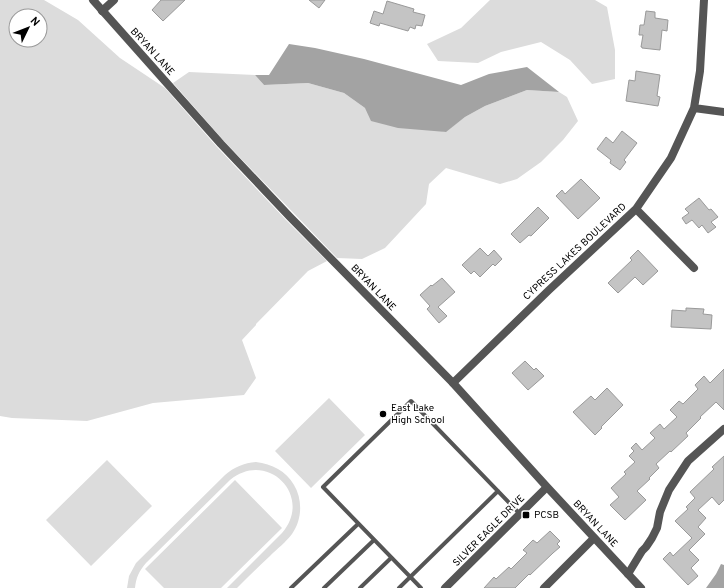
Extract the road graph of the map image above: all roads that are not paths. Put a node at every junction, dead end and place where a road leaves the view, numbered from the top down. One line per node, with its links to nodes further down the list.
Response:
1 (93, 0): 4 (street, BRYAN LANE)
2 (114, 0): 4 (street)
3 (704, 0): 5 (street, CYPRESS LAKES BOULEVARD)
4 (102, 11): 9 (street, BRYAN LANE)
5 (694, 108): 6 (street); 7 (street, CYPRESS LAKES BOULEVARD)
6 (724, 112)
7 (636, 209): 8 (street); 9 (street, CYPRESS LAKES BOULEVARD)
8 (694, 268)
9 (453, 383): 11 (street, BRYAN LANE)
10 (724, 429): 18 (street)
11 (547, 487): 13 (street, SILVER EAGLE DRIVE); 15 (street, BRYAN LANE)
12 (498, 491): 13 (lane); 14 (lane); 19 (lane)
13 (520, 514): 25 (street, SILVER EAGLE DRIVE)
14 (358, 524): 16 (lane); 20 (lane)
15 (594, 538): 18 (street, BRYAN LANE); 26 (street)
16 (374, 540): 17 (lane); 21 (lane)
17 (391, 558): 19 (lane); 22 (lane)
18 (628, 574): 27 (street, BRYAN LANE)
19 (410, 577): 23 (lane); 24 (lane)
20 (291, 588)
21 (324, 588)
22 (360, 588)
23 (399, 588)
24 (421, 588)
25 (445, 588)
26 (544, 588)
27 (641, 588)

